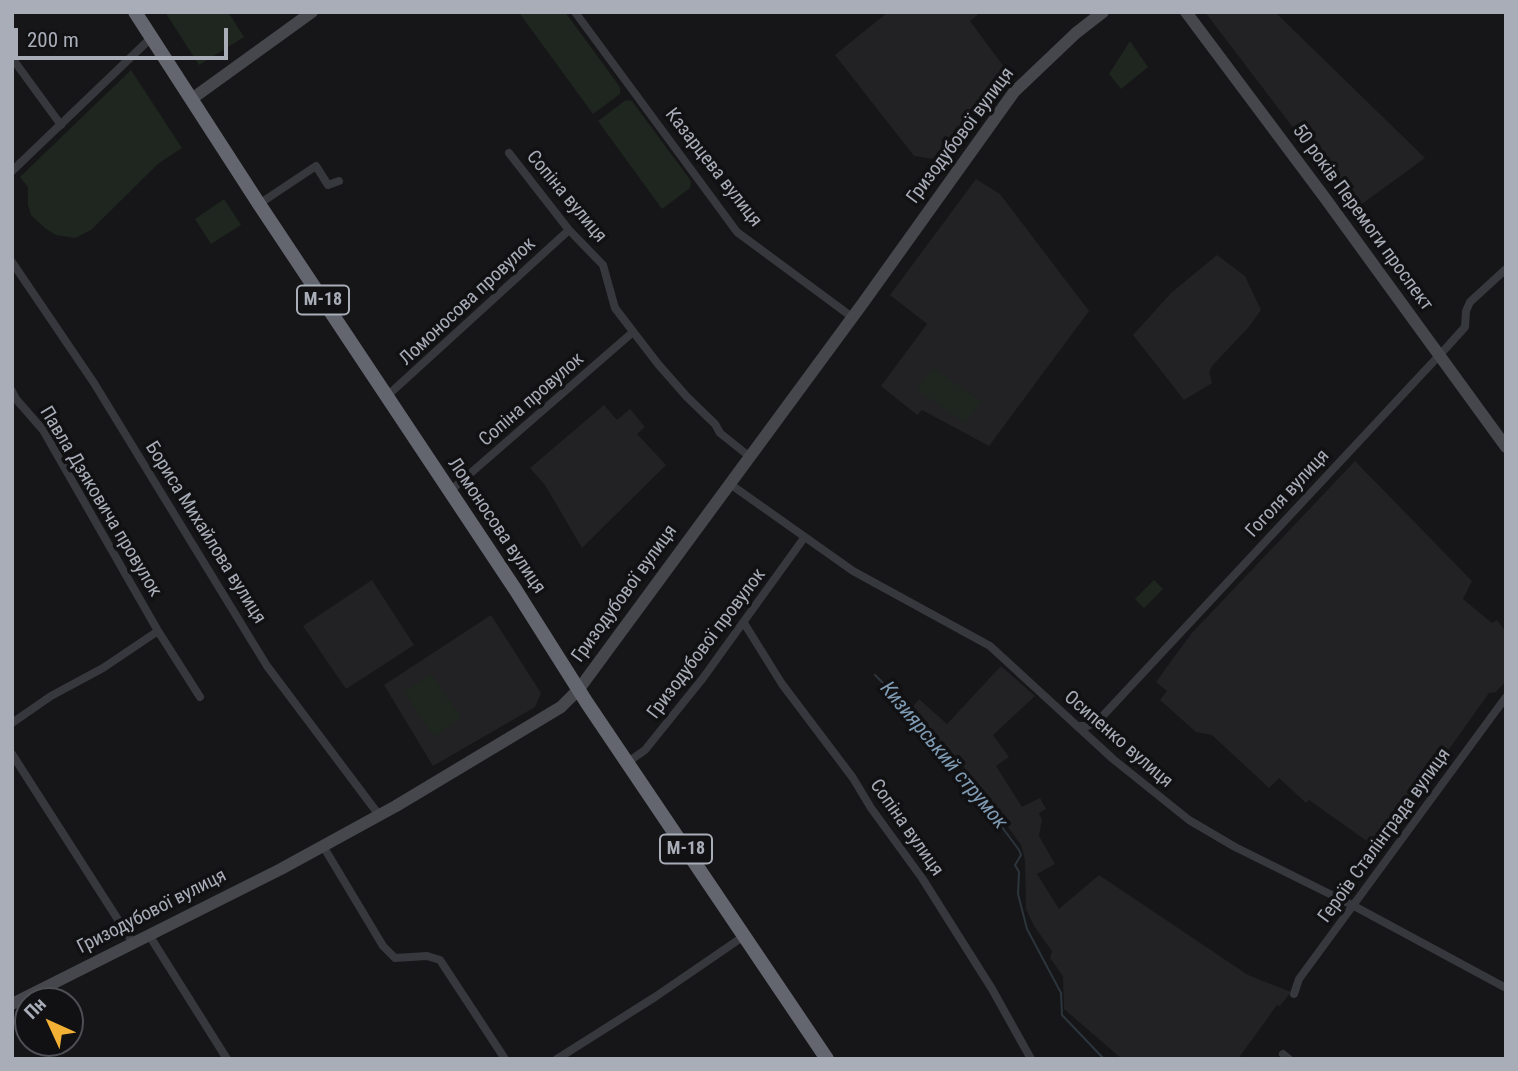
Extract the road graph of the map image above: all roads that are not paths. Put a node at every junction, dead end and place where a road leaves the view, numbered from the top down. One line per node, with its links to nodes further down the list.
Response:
1 (135, 12): 6 (highway, Ломоносова вулиця / М-18)
2 (312, 12): 8 (street)
3 (575, 12): 17 (street, Казарцева вулиця)
4 (1103, 12): 17 (street, Гризодубової вулиця)
5 (1186, 12): 19 (street, 50 років Перемоги проспект)
6 (152, 37): 8 (highway, Ломоносова вулиця / М-18); 9 (street)
7 (12, 58): 9 (street)
8 (193, 98): 13 (highway, Ломоносова вулиця / М-18)
9 (61, 125): 11 (street)
10 (509, 153): 14 (street, Сопіна вулиця)
11 (12, 171)
12 (339, 181): 13 (street)
13 (259, 204): 21 (highway, Ломоносова вулиця / М-18)
14 (569, 230): 18 (street, Сопіна вулиця); 21 (street, Ломоносова провулок)
15 (12, 262): 36 (street, Бориса Михайлова вулиця)
16 (1506, 269): 19 (street, Гоголя вулиця)
17 (852, 317): 23 (street, Гризодубової вулиця)
18 (633, 332): 23 (street, Сопіна вулиця); 25 (street, Сопіна провулок)
19 (1438, 357): 22 (street, 50 років Перемоги проспект); 33 (street, Гоголя вулиця)
20 (12, 391): 28 (street, Павла Дзяковича провулок)
21 (387, 396): 25 (highway, Ломоносова вулиця / М-18)
22 (1506, 447)
23 (750, 457): 24 (street, Гризодубової вулиця)
24 (730, 484): 26 (street, Осипенко вулиця); 29 (street, Гризодубової вулиця)
25 (450, 491): 29 (highway, Ломоносова вулиця / М-18)
26 (804, 538): 27 (street, Гризодубової провулок); 33 (street, Осипенко вулиця)
27 (744, 623): 35 (street, Гризодубової провулок); 49 (street, Сопіна вулиця)
28 (159, 631): 30 (street, Павла Дзяковича провулок); 32 (street)
29 (579, 689): 35 (highway, Ломоносова вулиця / М-18); 36 (street, Гризодубової вулиця)
30 (200, 696)
31 (1506, 697): 38 (street, Героїв Сталінграда вулиця)
32 (12, 723)
33 (1077, 726): 38 (street, Осипенко вулиця)
34 (12, 754): 41 (street)
35 (628, 762): 40 (highway, Ломоносова вулиця / М-18)
36 (379, 816): 37 (street, Гризодубової вулиця)
37 (323, 846): 39 (street, Гризодубової вулиця); 46 (street)
38 (1354, 906): 42 (street, Осипенко вулиця); 43 (street, Героїв Сталінграда вулиця)
39 (149, 936): 41 (street, Гризодубової вулиця); 45 (street)
40 (744, 936): 47 (street); 48 (highway, Ломоносова вулиця / М-18)
41 (134, 943): 44 (street, Гризодубової вулиця)
42 (1506, 988)
43 (1294, 994)
44 (12, 1004)
45 (228, 1059)
46 (505, 1059)
47 (557, 1059)
48 (827, 1059)
49 (1031, 1059)

